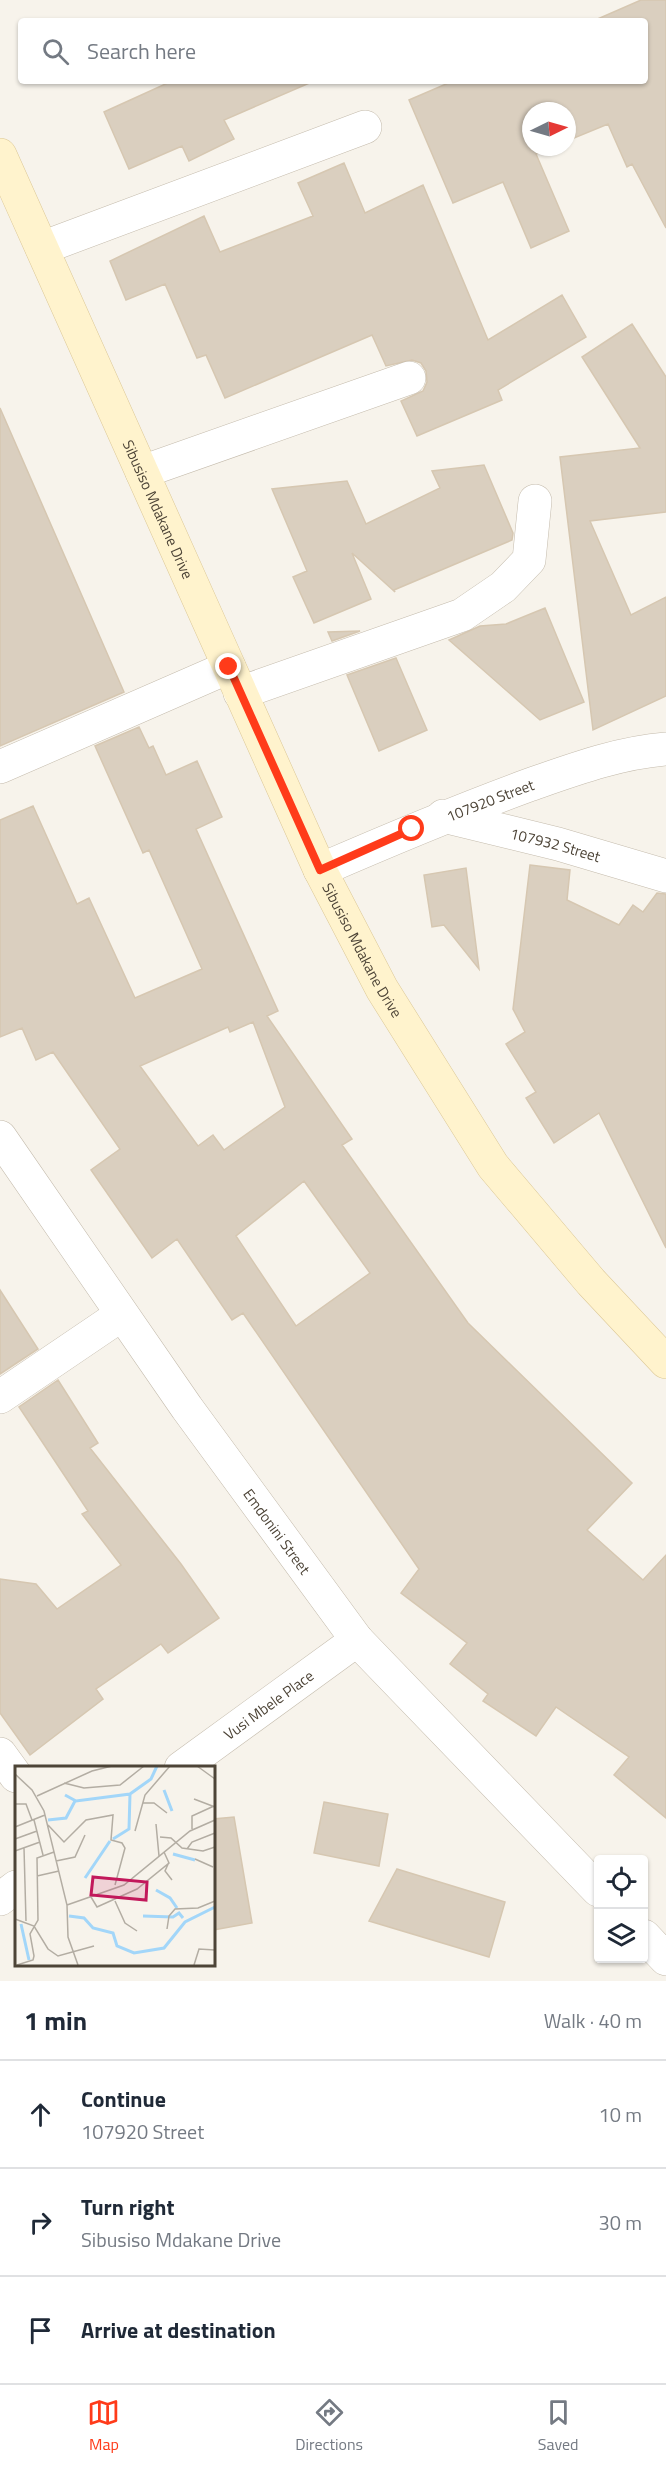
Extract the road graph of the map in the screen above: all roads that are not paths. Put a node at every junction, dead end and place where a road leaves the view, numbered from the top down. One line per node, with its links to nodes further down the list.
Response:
1 (365, 127): 3 (street)
2 (0, 155): 3 (street, Sibusiso Mdakane Drive)
3 (42, 248): 5 (street, Sibusiso Mdakane Drive)
4 (410, 378): 5 (street)
5 (142, 472): 7 (street, Sibusiso Mdakane Drive)
6 (535, 501): 7 (street)
7 (235, 680): 9 (street); 11 (street, Sibusiso Mdakane Drive)
8 (666, 749): 10 (street, 107920 Street)
9 (0, 767)
10 (443, 816): 11 (street, 107920 Street); 12 (street, 107932 Street)
11 (320, 870): 15 (street, Sibusiso Mdakane Drive)
12 (666, 876)
13 (0, 1137): 14 (street, Emdonini Street)
14 (121, 1315): 16 (street); 17 (street, Emdonini Street)
15 (666, 1362)
16 (0, 1397)
17 (357, 1640): 19 (street, Vusi Mbele Place); 21 (street, Emdonini Street)
18 (0, 1754): 20 (street)
19 (184, 1766)
20 (15, 1775)
21 (594, 1886)
22 (15, 1888): 23 (street)
23 (0, 1899)
24 (648, 1940): 25 (street)
25 (666, 1959)

